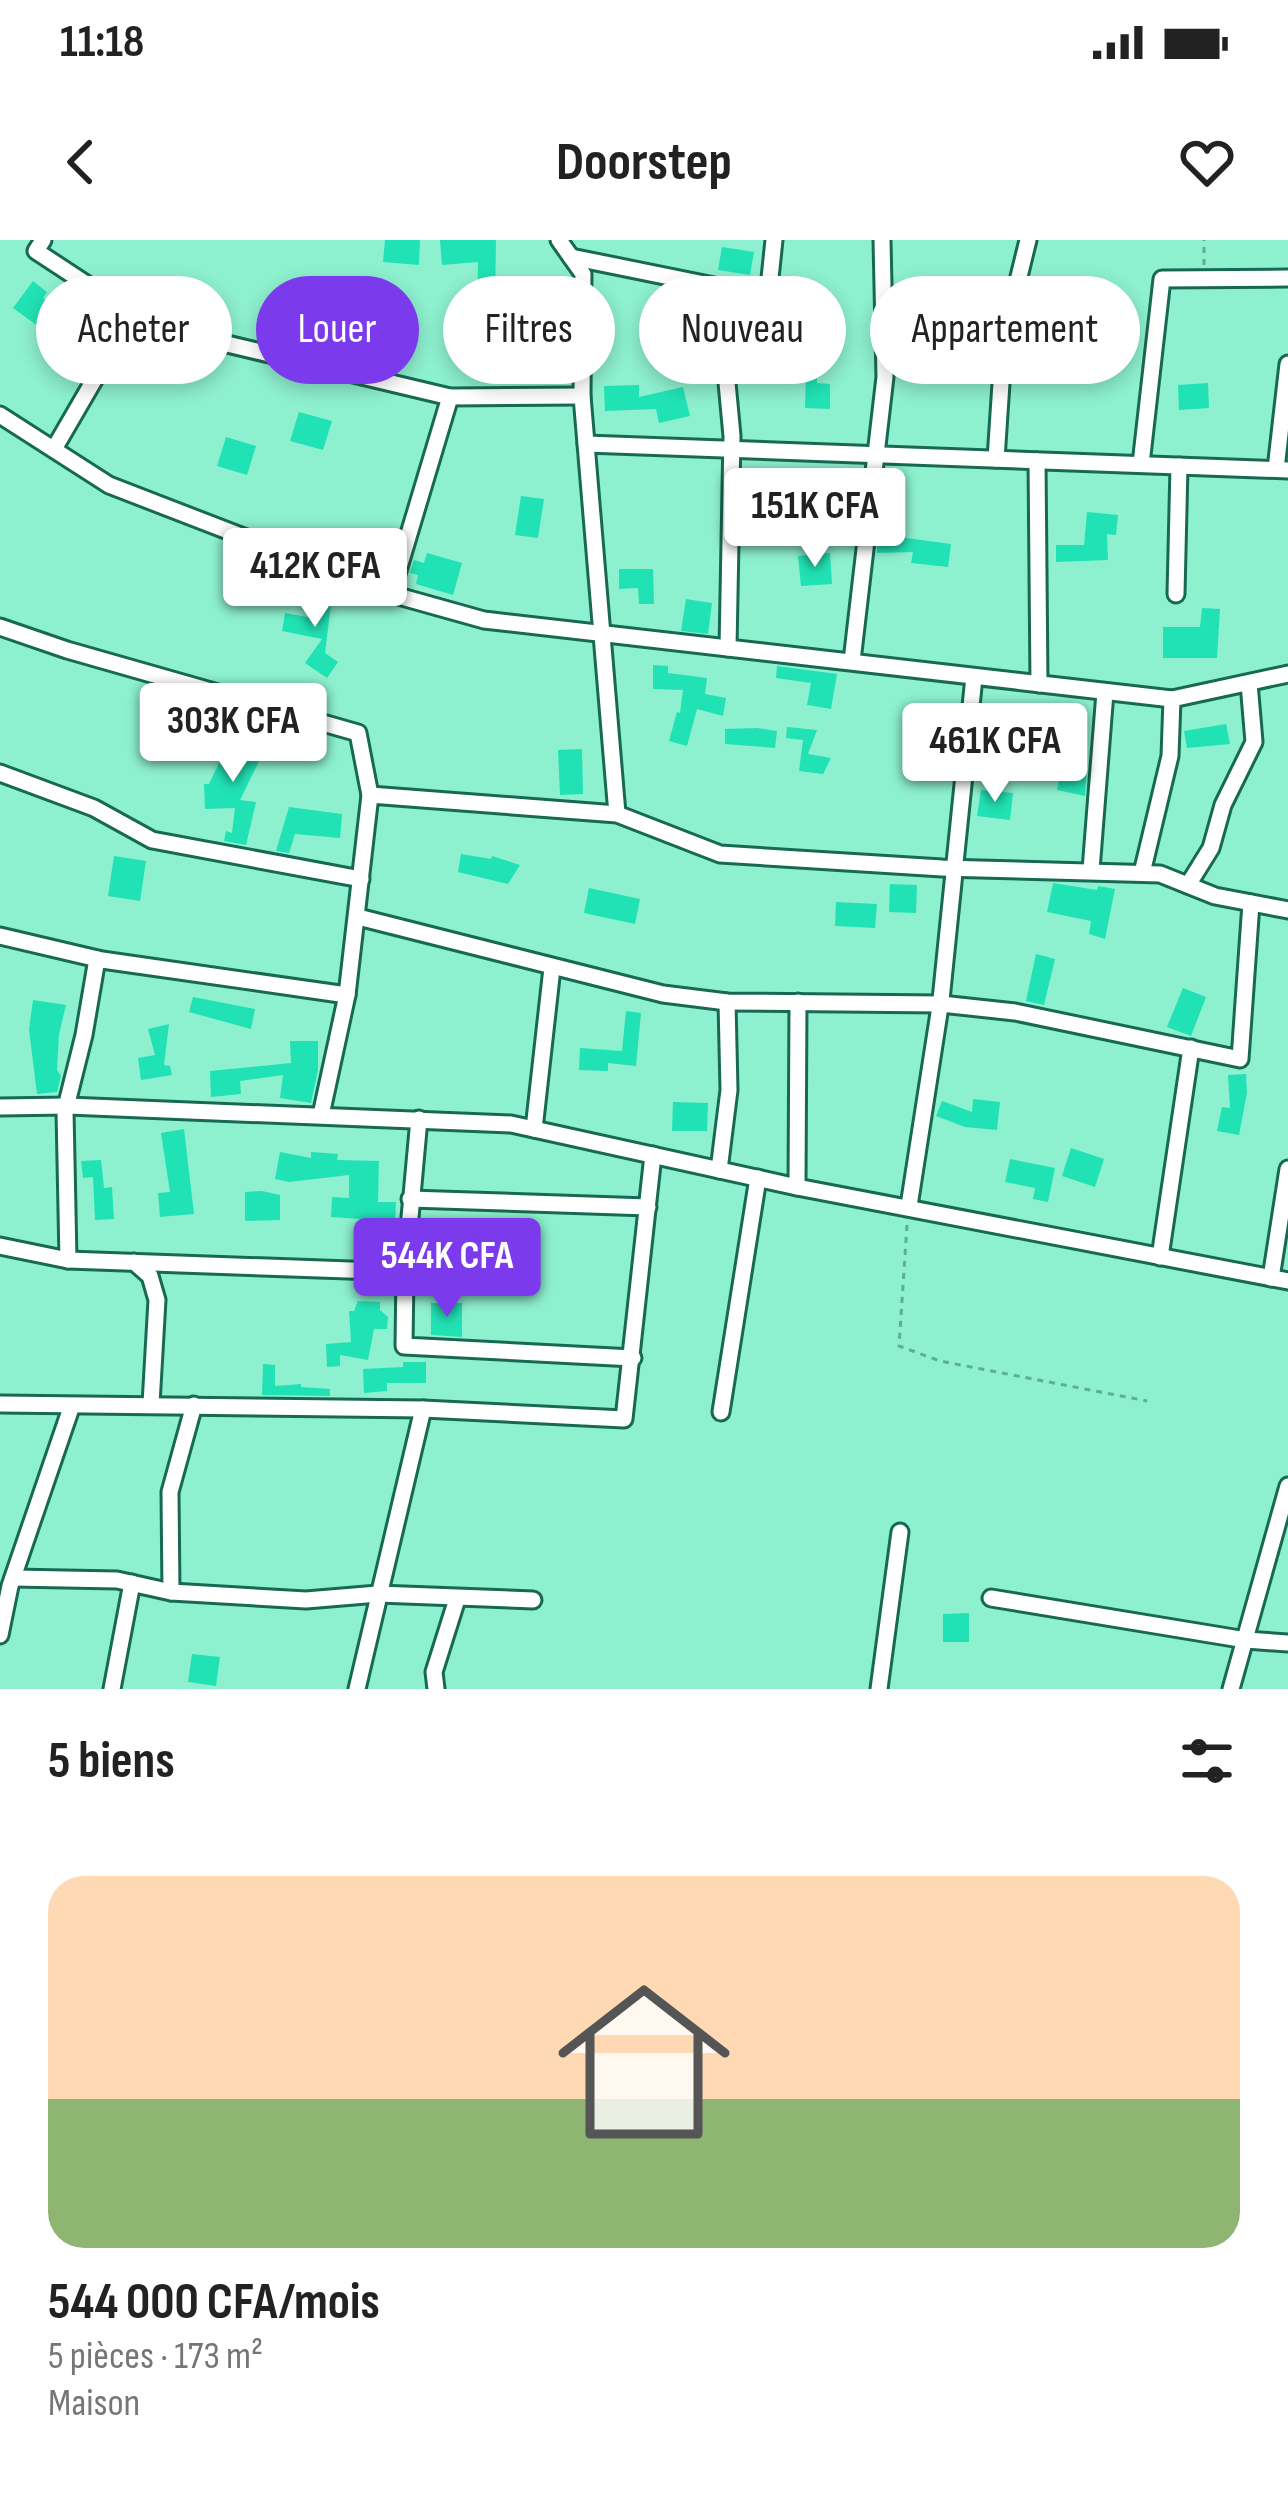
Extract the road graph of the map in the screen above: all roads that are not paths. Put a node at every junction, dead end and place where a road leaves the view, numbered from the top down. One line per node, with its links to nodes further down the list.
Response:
1 (44, 240): 7 (street)
2 (559, 240): 6 (street)
3 (774, 240): 6 (street)
4 (882, 240): 19 (street)
5 (1028, 240): 20 (street)
6 (571, 256): 13 (street)
7 (74, 276)
8 (1288, 278): 22 (street)
9 (232, 345): 14 (street)
10 (1288, 364): 24 (street)
11 (91, 384): 17 (street)
12 (727, 384): 18 (street)
13 (582, 396): 14 (street); 16 (street)
14 (450, 397): 25 (street)
15 (0, 415): 17 (street)
16 (586, 444): 18 (street); 28 (street)
17 (53, 449): 25 (street)
18 (730, 449): 19 (street); 29 (street)
19 (878, 455): 20 (street); 30 (street)
20 (996, 459): 21 (street)
21 (1037, 461): 22 (street); 34 (street)
22 (1141, 464): 23 (street)
23 (1179, 466): 24 (street); 26 (street)
24 (1282, 470)
25 (391, 594): 28 (street)
26 (1176, 594)
27 (0, 627): 38 (street)
28 (603, 633): 29 (street); 39 (street)
29 (728, 648): 30 (street)
30 (852, 661): 32 (street)
31 (1288, 674): 33 (street)
32 (974, 677): 34 (street); 40 (street)
33 (1249, 682): 36 (street); 44 (street)
34 (1039, 684): 35 (street)
35 (1105, 692): 36 (street); 41 (street)
36 (1172, 699): 42 (street)
37 (0, 773): 43 (street)
38 (370, 794): 39 (street); 43 (street)
39 (617, 814): 40 (street)
40 (955, 868): 41 (street); 54 (street)
41 (1091, 870): 42 (street)
42 (1142, 873): 44 (street)
43 (361, 879): 47 (street)
44 (1188, 885): 45 (street)
45 (1251, 903): 46 (street); 55 (street)
46 (1288, 910)
47 (358, 917): 50 (street); 51 (street)
48 (0, 936): 49 (street)
49 (97, 959): 51 (street); 56 (street)
50 (552, 968): 52 (street); 60 (street)
51 (347, 995): 58 (street)
52 (727, 1002): 53 (street); 63 (street)
53 (798, 1002): 54 (street); 65 (street)
54 (940, 1004): 55 (street); 67 (street)
55 (1191, 1048): 70 (street)
56 (68, 1106): 57 (street); 58 (street); 71 (street)
57 (0, 1107)
58 (321, 1115): 59 (street)
59 (419, 1119): 60 (street); 66 (street)
60 (534, 1129): 61 (street)
61 (653, 1155): 63 (street); 68 (street)
62 (1288, 1169): 74 (street)
63 (719, 1170): 64 (street)
64 (758, 1178): 65 (street); 81 (street)
65 (797, 1187): 67 (street)
66 (410, 1199): 68 (street); 73 (street)
67 (909, 1206): 70 (street)
68 (648, 1207): 75 (street)
69 (0, 1246): 71 (street)
70 (1160, 1257): 74 (street)
71 (68, 1260): 72 (street)
72 (134, 1262): 73 (street); 77 (street)
73 (406, 1272): 75 (street)
74 (1279, 1279)
75 (633, 1358): 80 (street)
76 (0, 1404): 79 (street)
77 (151, 1404): 78 (street); 79 (street)
78 (194, 1405): 80 (street); 86 (street)
79 (70, 1408): 84 (street)
80 (423, 1409): 87 (street)
81 (721, 1412)
82 (1286, 1497): 93 (street)
83 (899, 1532): 98 (street)
84 (13, 1578): 85 (street); 89 (street)
85 (132, 1583): 86 (street); 95 (street)
86 (172, 1592): 87 (street)
87 (378, 1594): 90 (street); 96 (street)
88 (991, 1598): 93 (street)
89 (5, 1599): 92 (street)
90 (457, 1599): 91 (street); 97 (street)
91 (533, 1600)
92 (0, 1635)
93 (1246, 1640): 94 (street); 99 (street)
94 (1288, 1643)
95 (112, 1689)
96 (357, 1689)
97 (436, 1689)
98 (879, 1689)
99 (1232, 1689)

